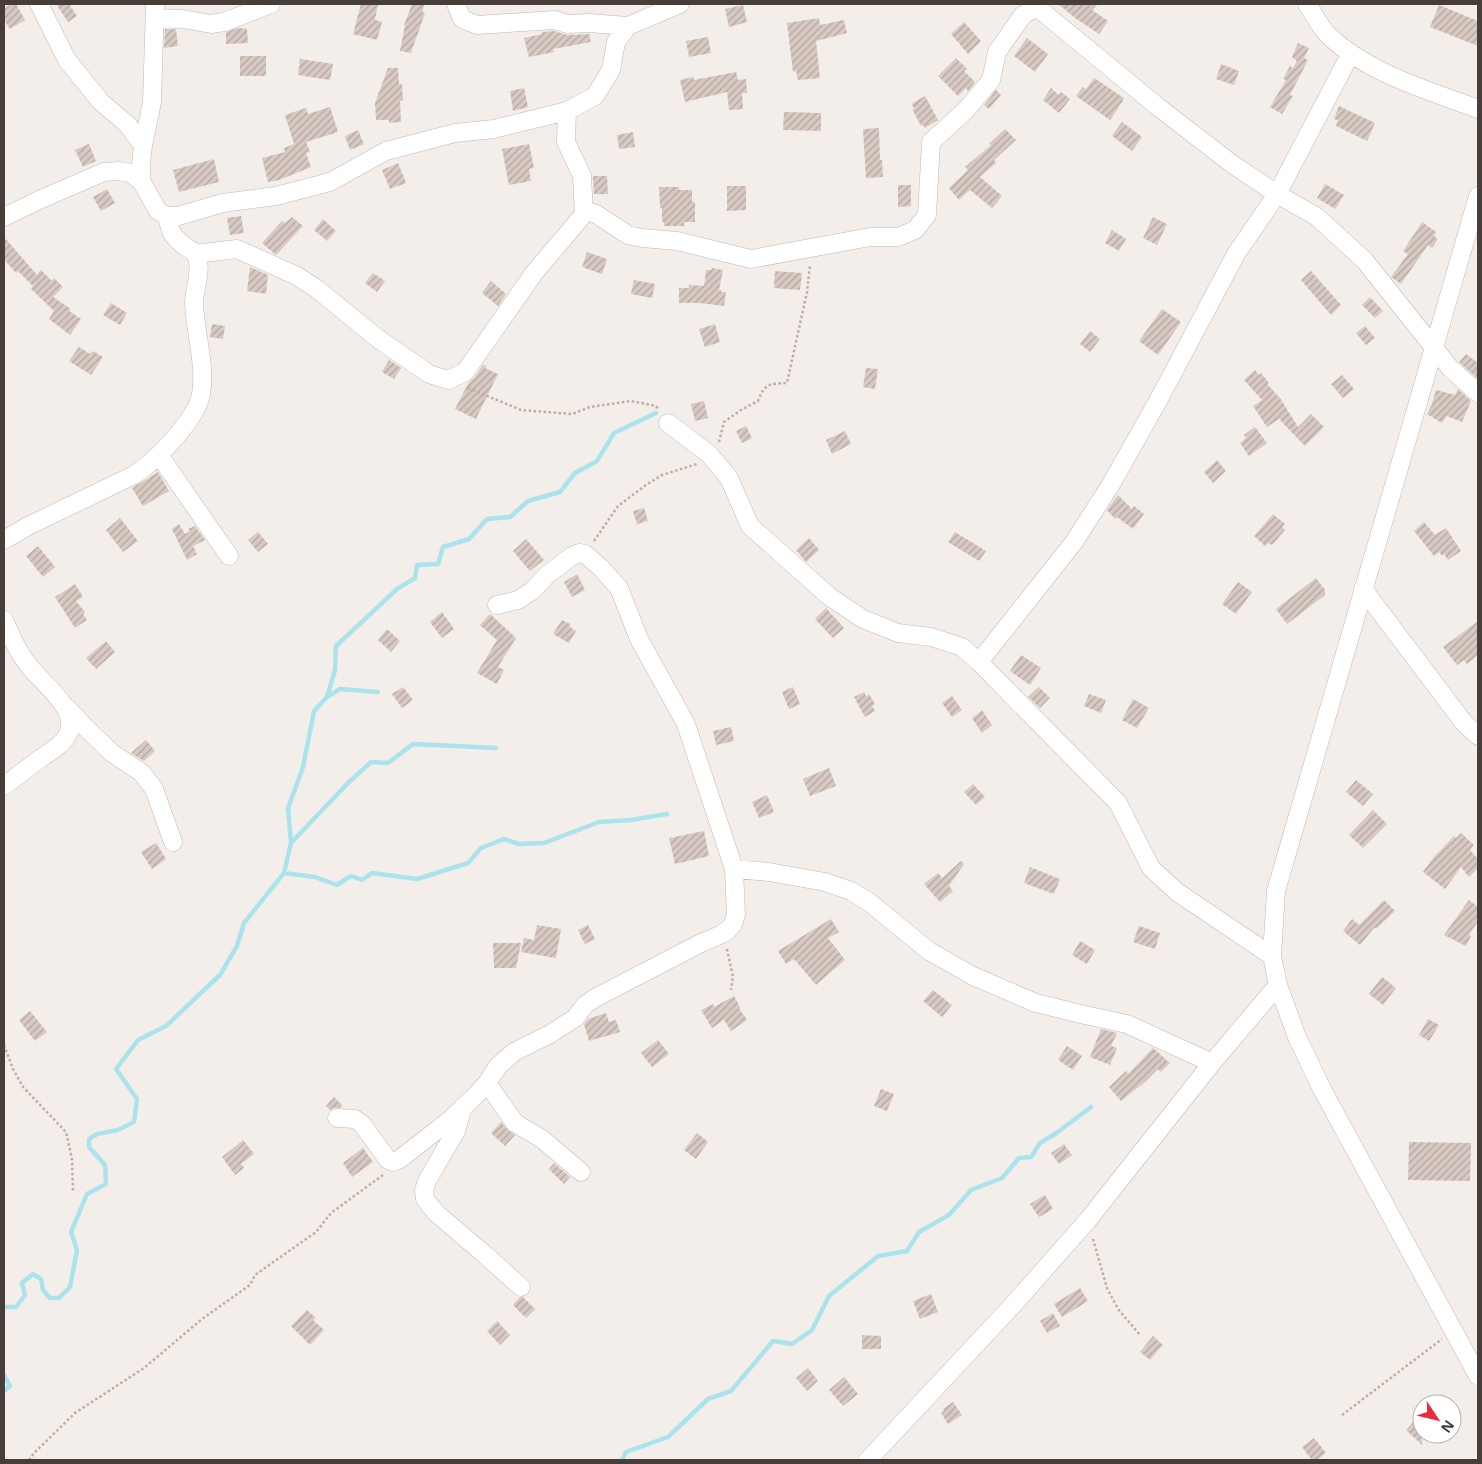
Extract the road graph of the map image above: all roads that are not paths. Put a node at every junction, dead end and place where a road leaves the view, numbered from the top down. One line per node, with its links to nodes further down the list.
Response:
1 (39, 4): 12 (street)
2 (271, 4): 7 (street)
3 (456, 4): 8 (street)
4 (680, 4): 8 (street)
5 (1307, 4): 9 (street)
6 (1037, 5): 14 (street); 16 (street)
7 (156, 11): 12 (street)
8 (628, 26): 11 (street)
9 (1350, 53): 10 (street); 14 (street)
10 (1478, 109)
11 (567, 112): 16 (street); 17 (street)
12 (142, 146): 13 (street)
13 (141, 181): 17 (street); 18 (street)
14 (1277, 194): 20 (street); 29 (street)
15 (1478, 196): 20 (street)
16 (584, 214): 19 (street)
17 (167, 216): 19 (street)
18 (4, 217)
19 (195, 254): 23 (street)
20 (1434, 347): 21 (street); 26 (street)
21 (1478, 393)
22 (668, 423): 29 (street)
23 (159, 455): 24 (street); 25 (street)
24 (4, 540)
25 (229, 556)
26 (1363, 589): 31 (street); 35 (street)
27 (497, 606): 34 (street)
28 (4, 620): 30 (street)
29 (979, 662): 35 (street)
30 (61, 702): 32 (street); 33 (street)
31 (1478, 736)
32 (4, 786)
33 (173, 842)
34 (734, 869): 37 (street); 38 (street)
35 (1272, 956): 36 (street)
36 (1278, 985): 37 (street); 43 (street)
37 (1212, 1063): 44 (street)
38 (487, 1083): 39 (street); 41 (street)
39 (464, 1107): 40 (street); 42 (street)
40 (337, 1118)
41 (582, 1172)
42 (521, 1287)
43 (1478, 1376)
44 (868, 1460)

